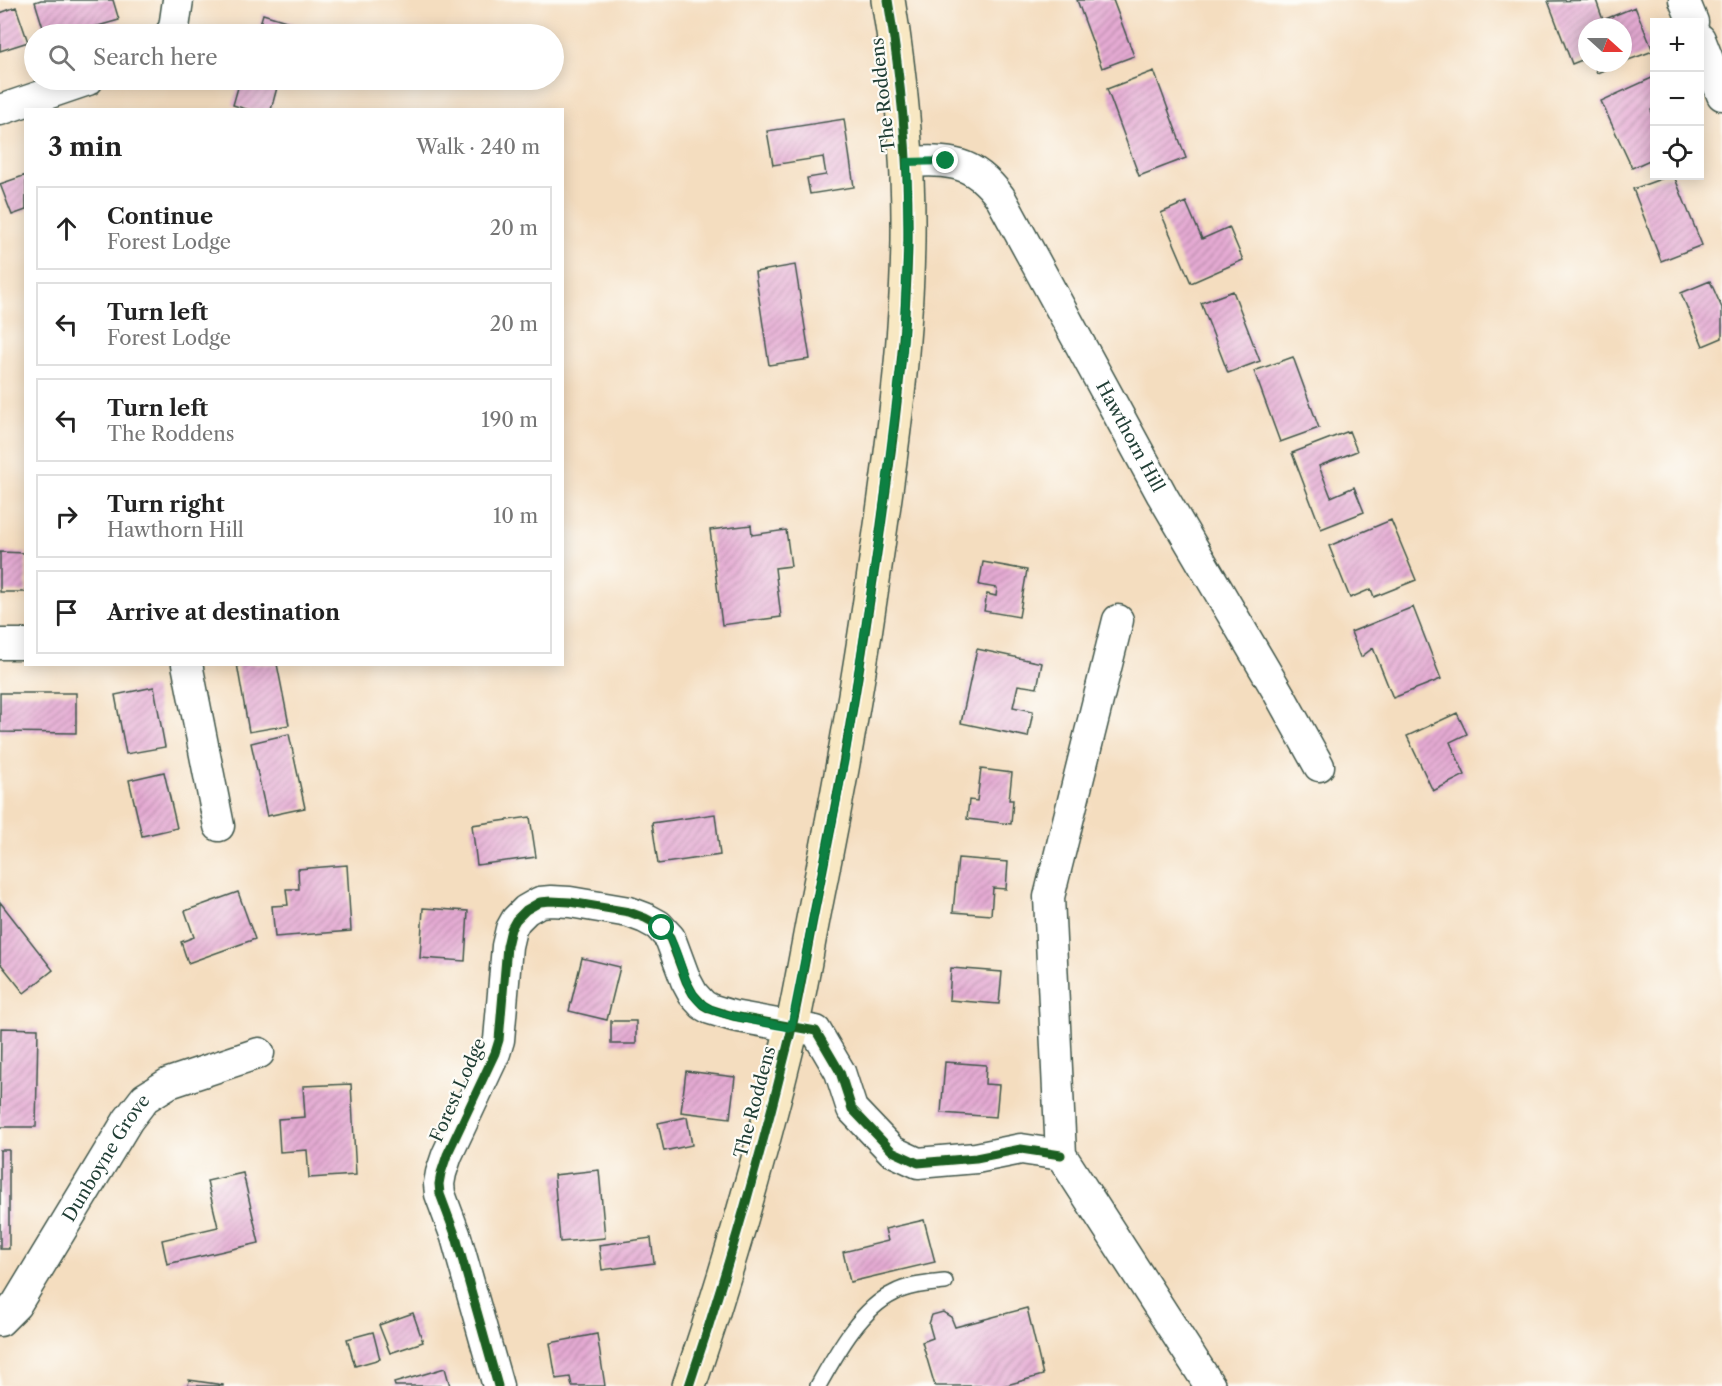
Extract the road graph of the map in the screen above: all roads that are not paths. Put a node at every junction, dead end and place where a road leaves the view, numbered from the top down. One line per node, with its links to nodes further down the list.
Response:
1 (178, 0): 5 (street)
2 (888, 0): 10 (street, The Roddens)
3 (1684, 0): 4 (street)
4 (1691, 18)
5 (175, 24)
6 (1704, 49): 8 (street)
7 (59, 90): 9 (street)
8 (1722, 95)
9 (0, 110)
10 (907, 162): 15 (street, Hawthorn Hill); 17 (street, The Roddens)
11 (1118, 620): 19 (street)
12 (0, 644): 13 (street)
13 (24, 644)
14 (187, 666): 16 (street)
15 (1319, 766)
16 (219, 826)
17 (791, 1028): 19 (street, Forest Lodge); 22 (street, Forest Lodge); 23 (street, The Roddens)
18 (259, 1053): 21 (street, Dunboyne Grove)
19 (1061, 1155): 25 (street)
20 (945, 1282): 24 (lane)
21 (0, 1321)
22 (498, 1386)
23 (689, 1386)
24 (818, 1386)
25 (1210, 1386)

